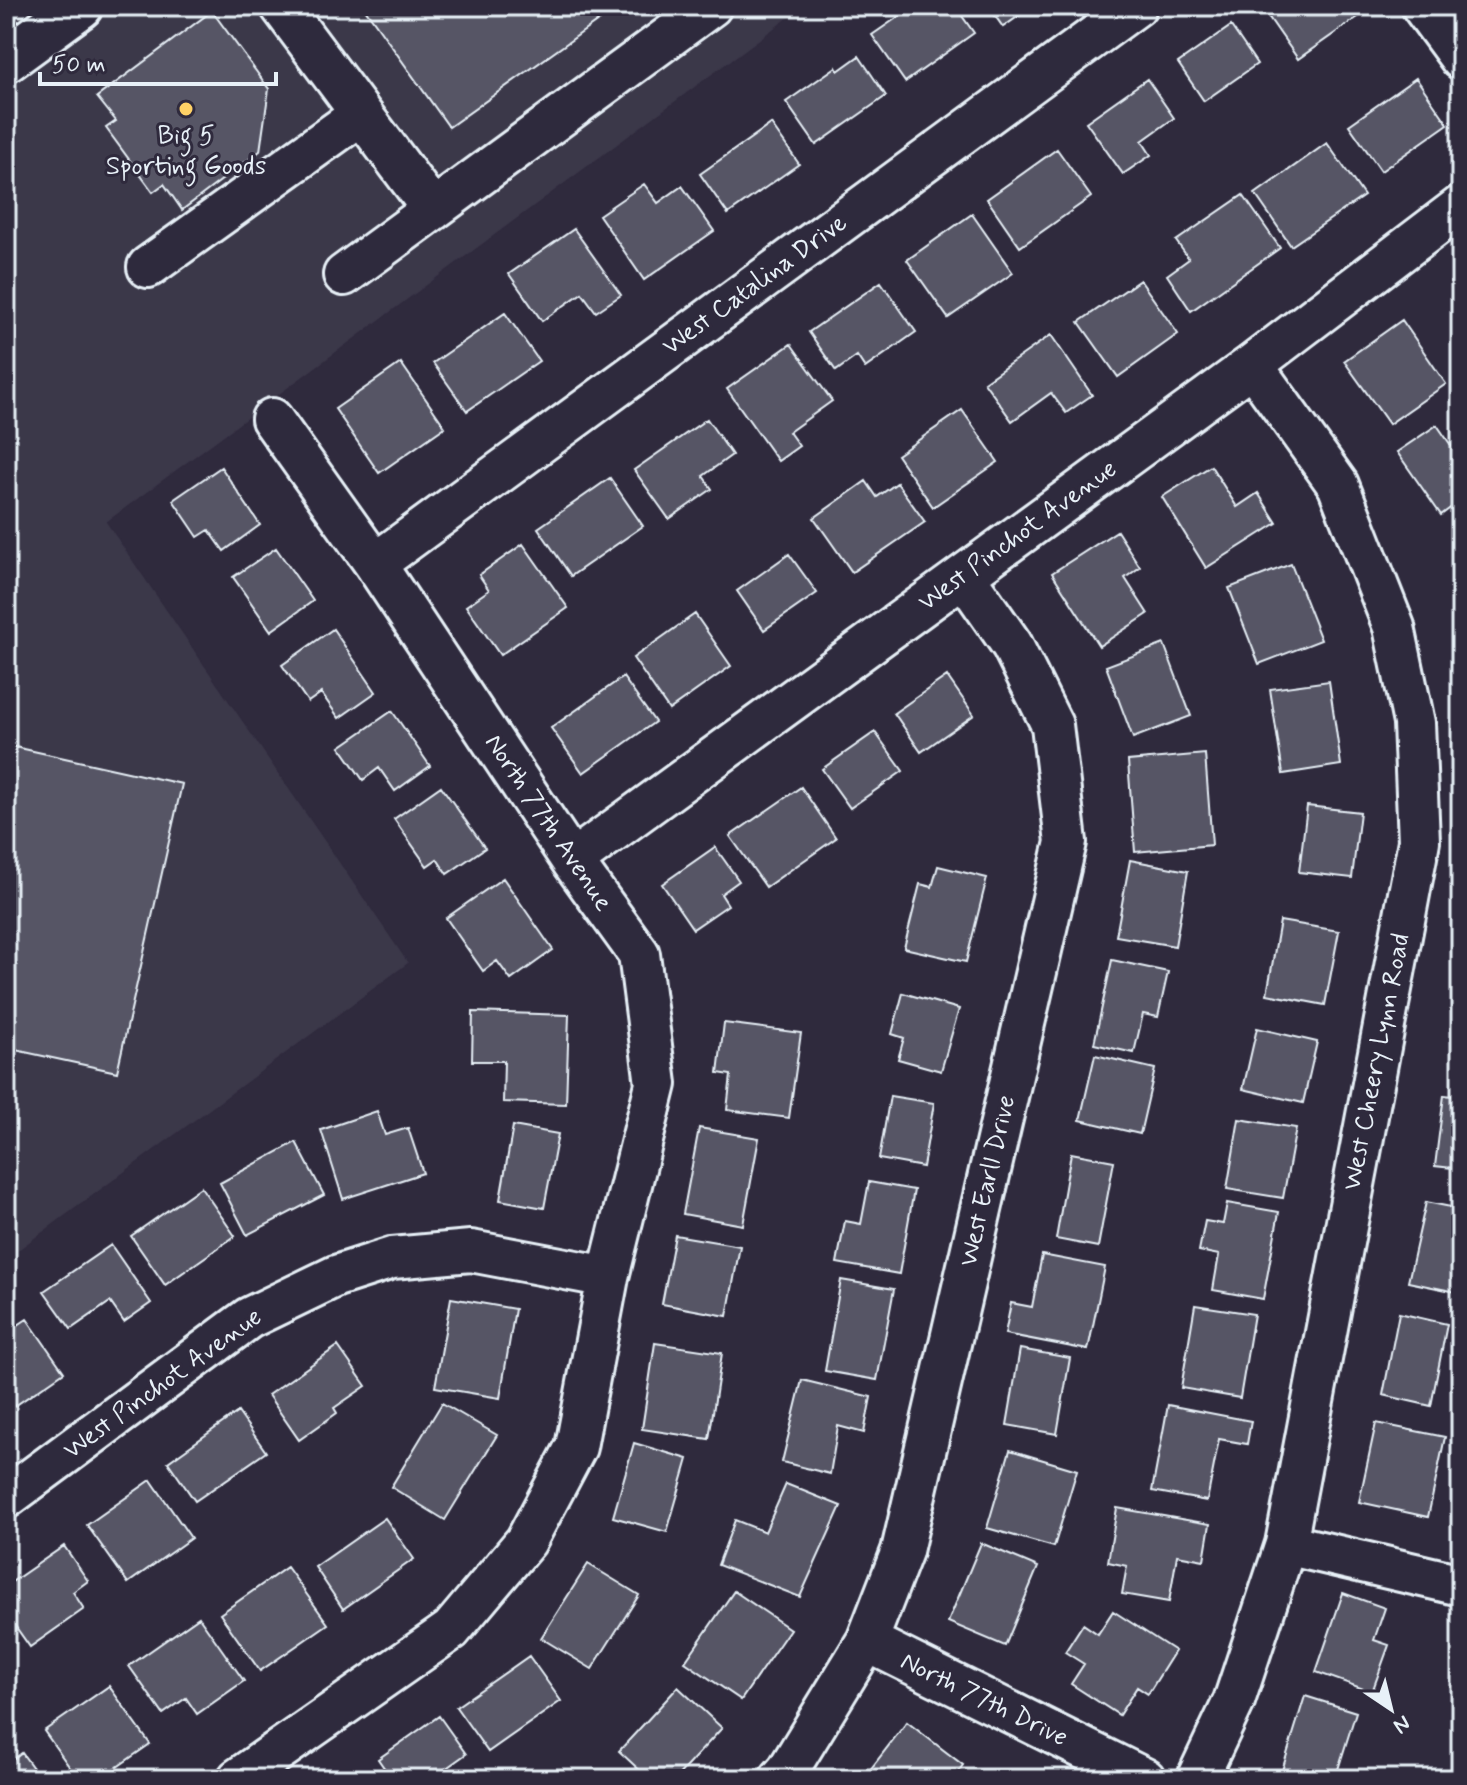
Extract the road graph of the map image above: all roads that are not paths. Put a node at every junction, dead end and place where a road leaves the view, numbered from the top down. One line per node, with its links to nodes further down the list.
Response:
1 (80, 6): 7 (main road)
2 (281, 6): 8 (street)
3 (711, 6): 10 (street)
4 (1136, 6): 15 (street, West Catalina Drive)
5 (1422, 6): 6 (street)
6 (1461, 59)
7 (6, 60)
8 (360, 115): 10 (street); 11 (street)
9 (1461, 206): 13 (street, West Pinchot Avenue)
10 (433, 210): 12 (street)
11 (148, 267)
12 (344, 275)
13 (1252, 365): 16 (street, West Pinchot Avenue); 20 (street, West Cheery Lynn Road)
14 (272, 419): 15 (street, North 77th Avenue)
15 (375, 564): 17 (street, North 77th Avenue)
16 (964, 576): 17 (street, West Pinchot Avenue); 22 (street, West Earll Drive)
17 (572, 861): 18 (street, North 77th Avenue)
18 (608, 1277): 19 (street, West Pinchot Avenue); 23 (street, North 77th Avenue)
19 (6, 1498)
20 (1286, 1544): 21 (street); 26 (street, West Cheery Lynn Road)
21 (1461, 1585)
22 (867, 1641): 24 (street, West Earll Drive); 25 (street, North 77th Drive)
23 (238, 1779)
24 (780, 1779)
25 (1145, 1779)
26 (1197, 1779)

